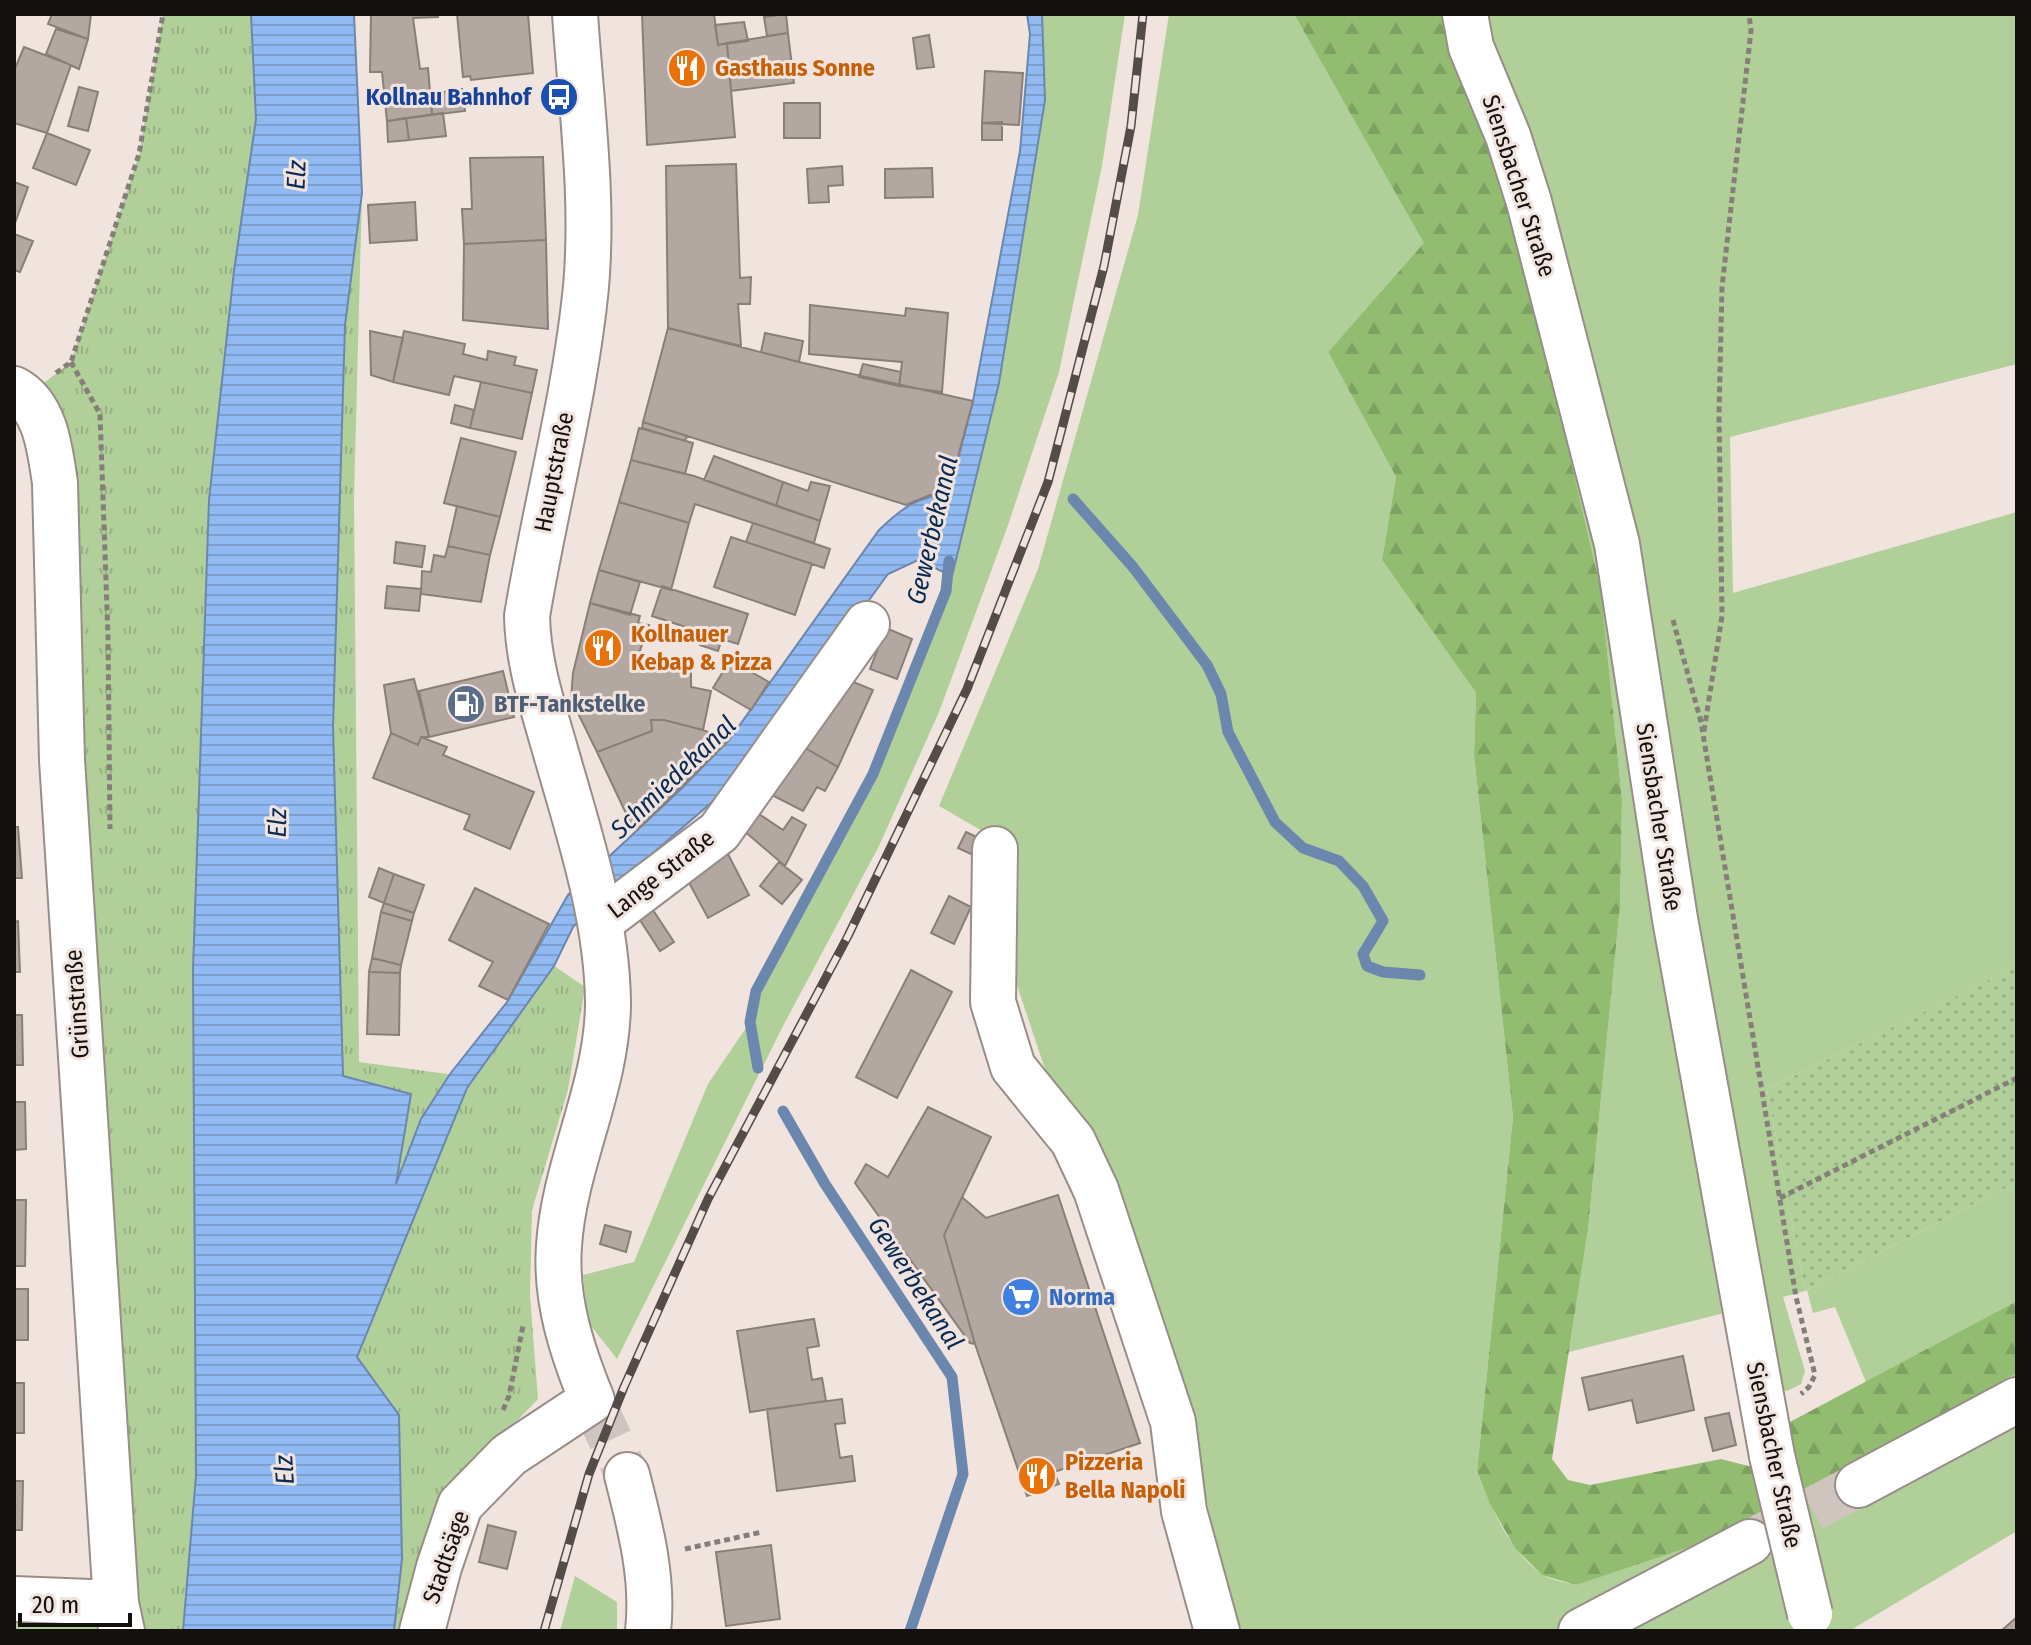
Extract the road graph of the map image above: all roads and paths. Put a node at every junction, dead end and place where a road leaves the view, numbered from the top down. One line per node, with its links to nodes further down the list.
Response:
1 (163, 14): 5 (path)
2 (575, 14): 10 (street, Hauptstraße)
3 (1465, 14): 24 (street, Siensbacher Straße, bridge)
4 (1749, 14): 8 (path)
5 (71, 362)
6 (14, 389): 23 (street, Grünstraße)
7 (867, 624): 10 (street, Lange Straße)
8 (1703, 735)
9 (995, 849): 27 (street)
10 (600, 922): 14 (street, Lange Straße)
11 (2017, 1078): 12 (path)
12 (1780, 1198)
13 (524, 1324): 16 (path)
14 (592, 1400): 25 (street, Stadtsäge)
15 (2017, 1400): 18 (street)
16 (503, 1410)
17 (627, 1475): 26 (street)
18 (1858, 1485)
19 (762, 1532): 21 (path)
20 (1750, 1542): 28 (street)
21 (682, 1549)
22 (14, 1599): 23 (street)
23 (119, 1617)
24 (1812, 1622)
25 (422, 1631)
26 (648, 1631)
27 (1217, 1631)
28 (1581, 1631)

